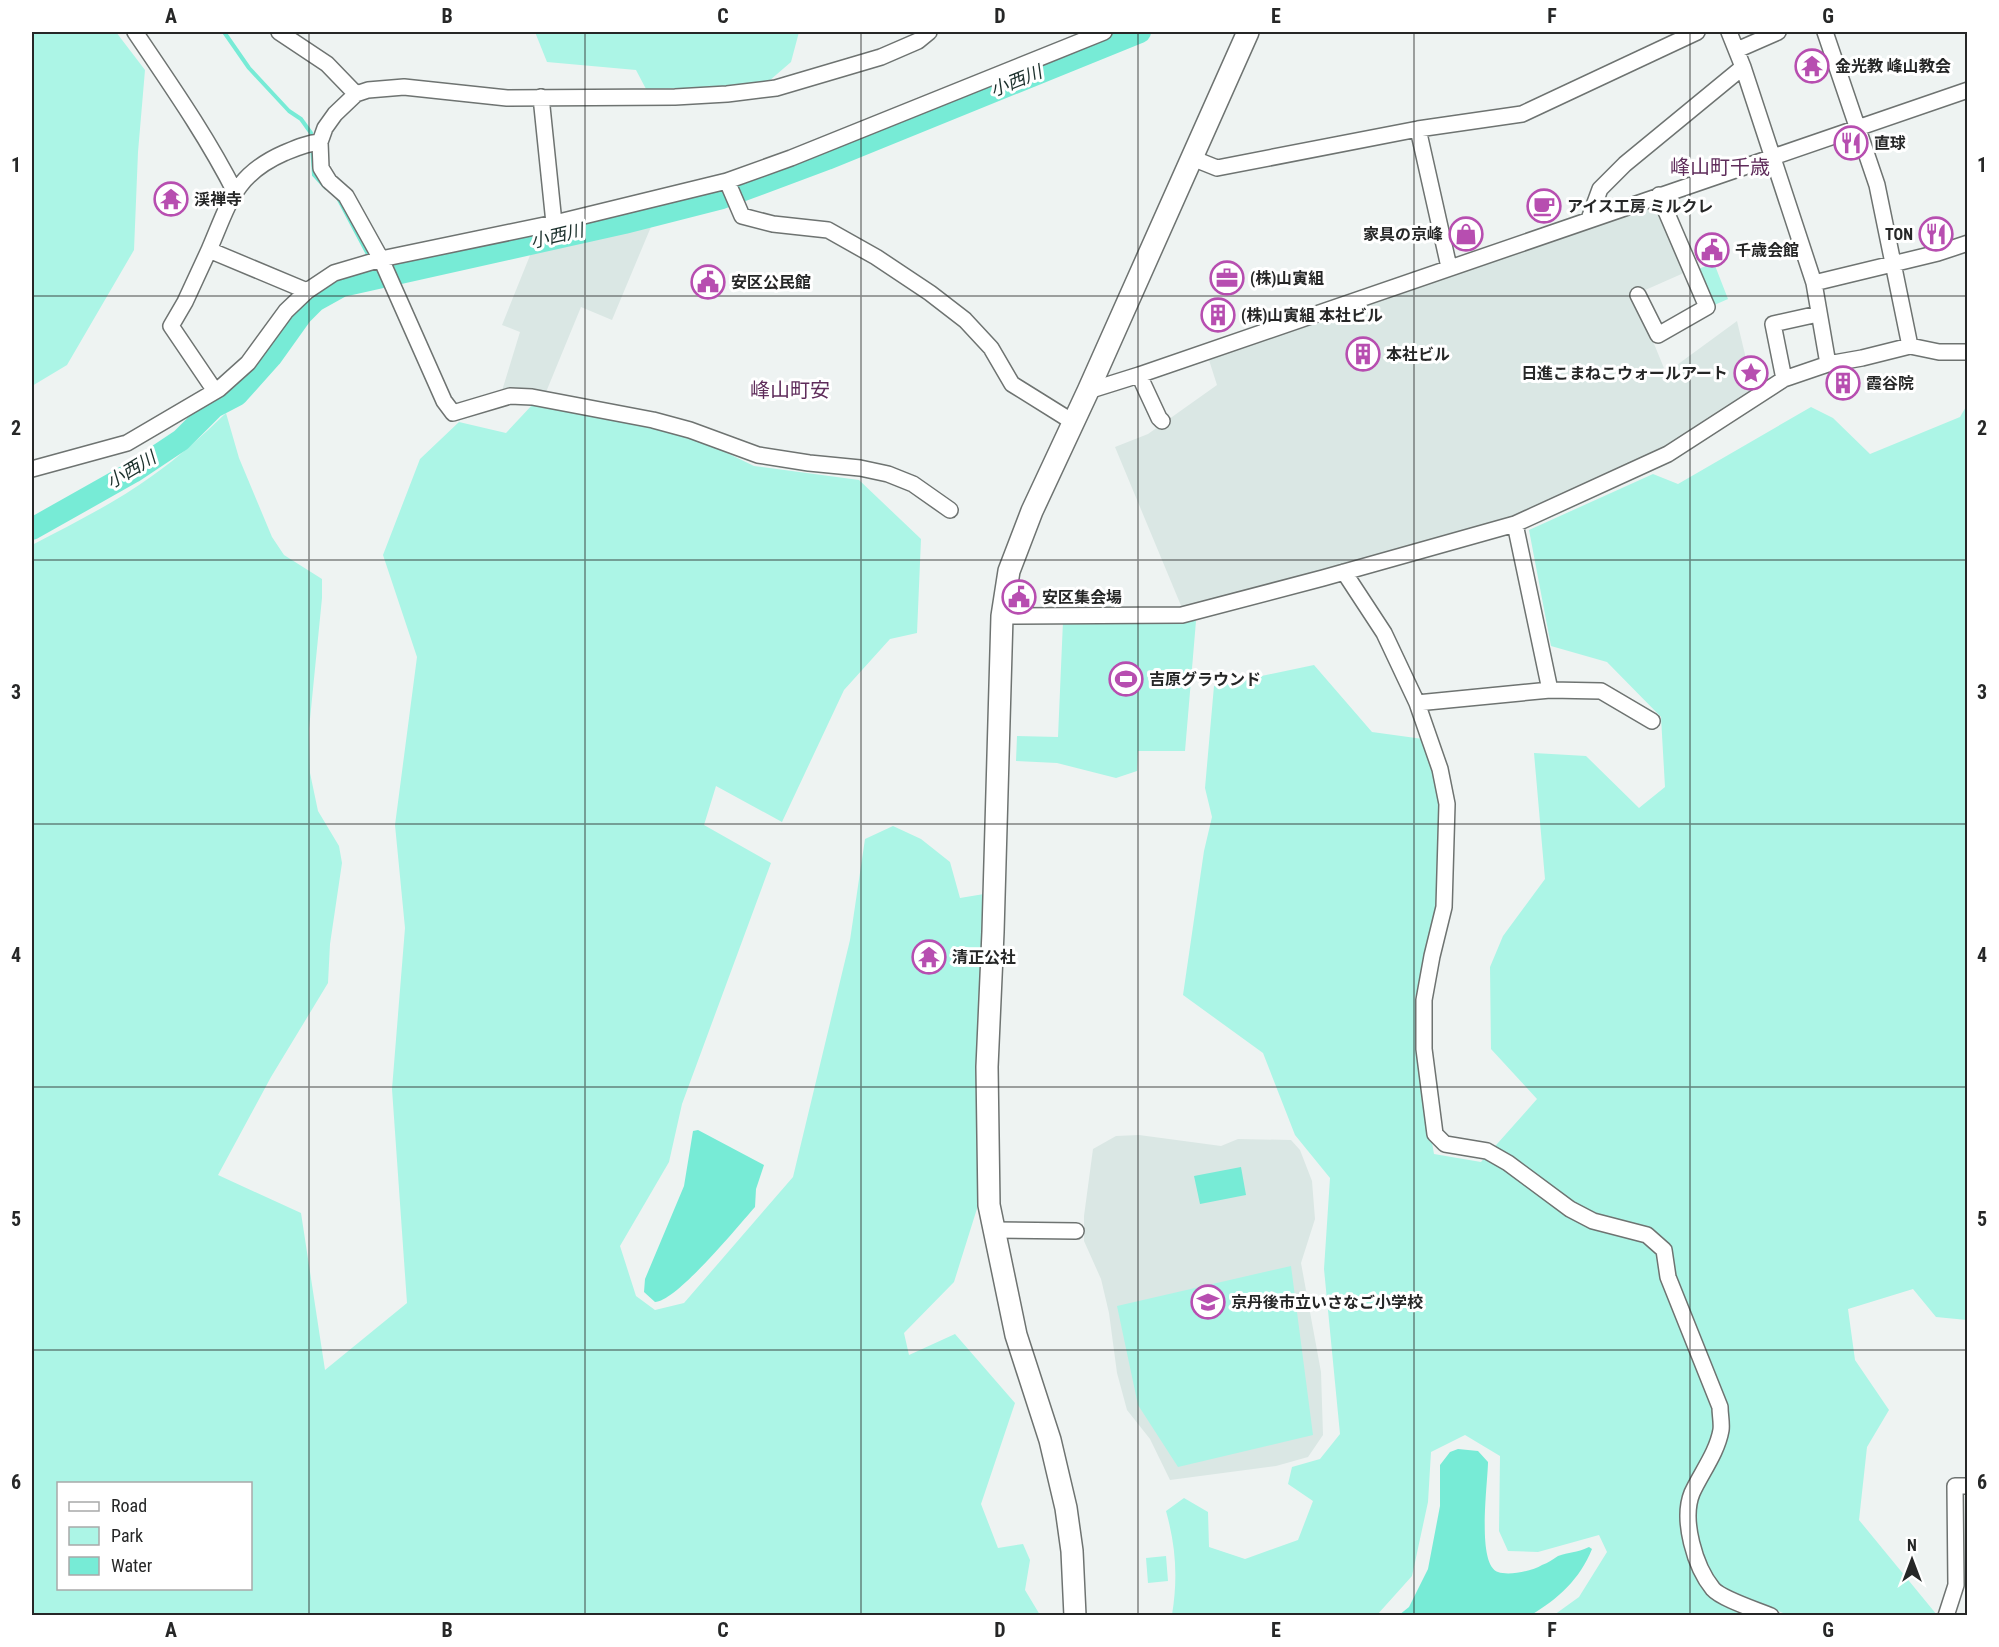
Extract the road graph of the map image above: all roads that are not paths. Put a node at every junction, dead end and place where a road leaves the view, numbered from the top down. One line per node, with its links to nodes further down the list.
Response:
1 (135, 32): 21 (street)
2 (279, 32): 13 (street)
3 (929, 32): 14 (street)
4 (1104, 32): 20 (street)
5 (1248, 32): 19 (street)
6 (1697, 32): 16 (street)
7 (1729, 32): 10 (street)
8 (1778, 32): 10 (street)
9 (1825, 32): 15 (street)
10 (1737, 50): 11 (street)
11 (1743, 67): 18 (street); 23 (street)
12 (1968, 90): 15 (street)
13 (356, 94): 14 (street); 17 (street)
14 (541, 97): 24 (street)
15 (1858, 127): 18 (street); 28 (street)
16 (1418, 129): 19 (street); 29 (street)
17 (320, 142): 21 (street); 27 (street)
18 (1773, 156): 22 (street); 30 (street)
19 (1192, 158): 40 (street)
20 (727, 181): 24 (street); 42 (street)
21 (235, 192): 26 (street)
22 (1659, 195): 23 (street); 32 (street)
23 (1590, 219): 29 (street)
24 (554, 223): 27 (street)
25 (1968, 243): 28 (street)
26 (209, 250): 31 (street); 39 (street)
27 (381, 260): 31 (street); 44 (street)
28 (1895, 264): 30 (street); 34 (street)
29 (1449, 267): 37 (street)
30 (1814, 283): 33 (street)
31 (307, 291): 39 (street)
32 (1638, 296)
33 (1818, 314): 36 (street); 38 (street)
34 (1910, 346): 35 (street); 36 (street)
35 (1968, 352)
36 (1828, 364): 38 (street)
37 (1139, 375): 40 (street); 41 (street)
38 (1784, 379): 45 (street)
39 (215, 391): 43 (street)
40 (1088, 391): 42 (street)
41 (1162, 421)
42 (1073, 422): 47 (street)
43 (32, 469)
44 (950, 510)
45 (1515, 524): 46 (street); 48 (street)
46 (1344, 572): 47 (street); 49 (street)
47 (1002, 616): 51 (street)
48 (1550, 690): 49 (street); 50 (street)
49 (1417, 703): 55 (street)
50 (1652, 722)
51 (993, 1230): 52 (street); 54 (street)
52 (1076, 1231)
53 (1968, 1486): 56 (street)
54 (1075, 1616)
55 (1771, 1616)
56 (1946, 1616)

